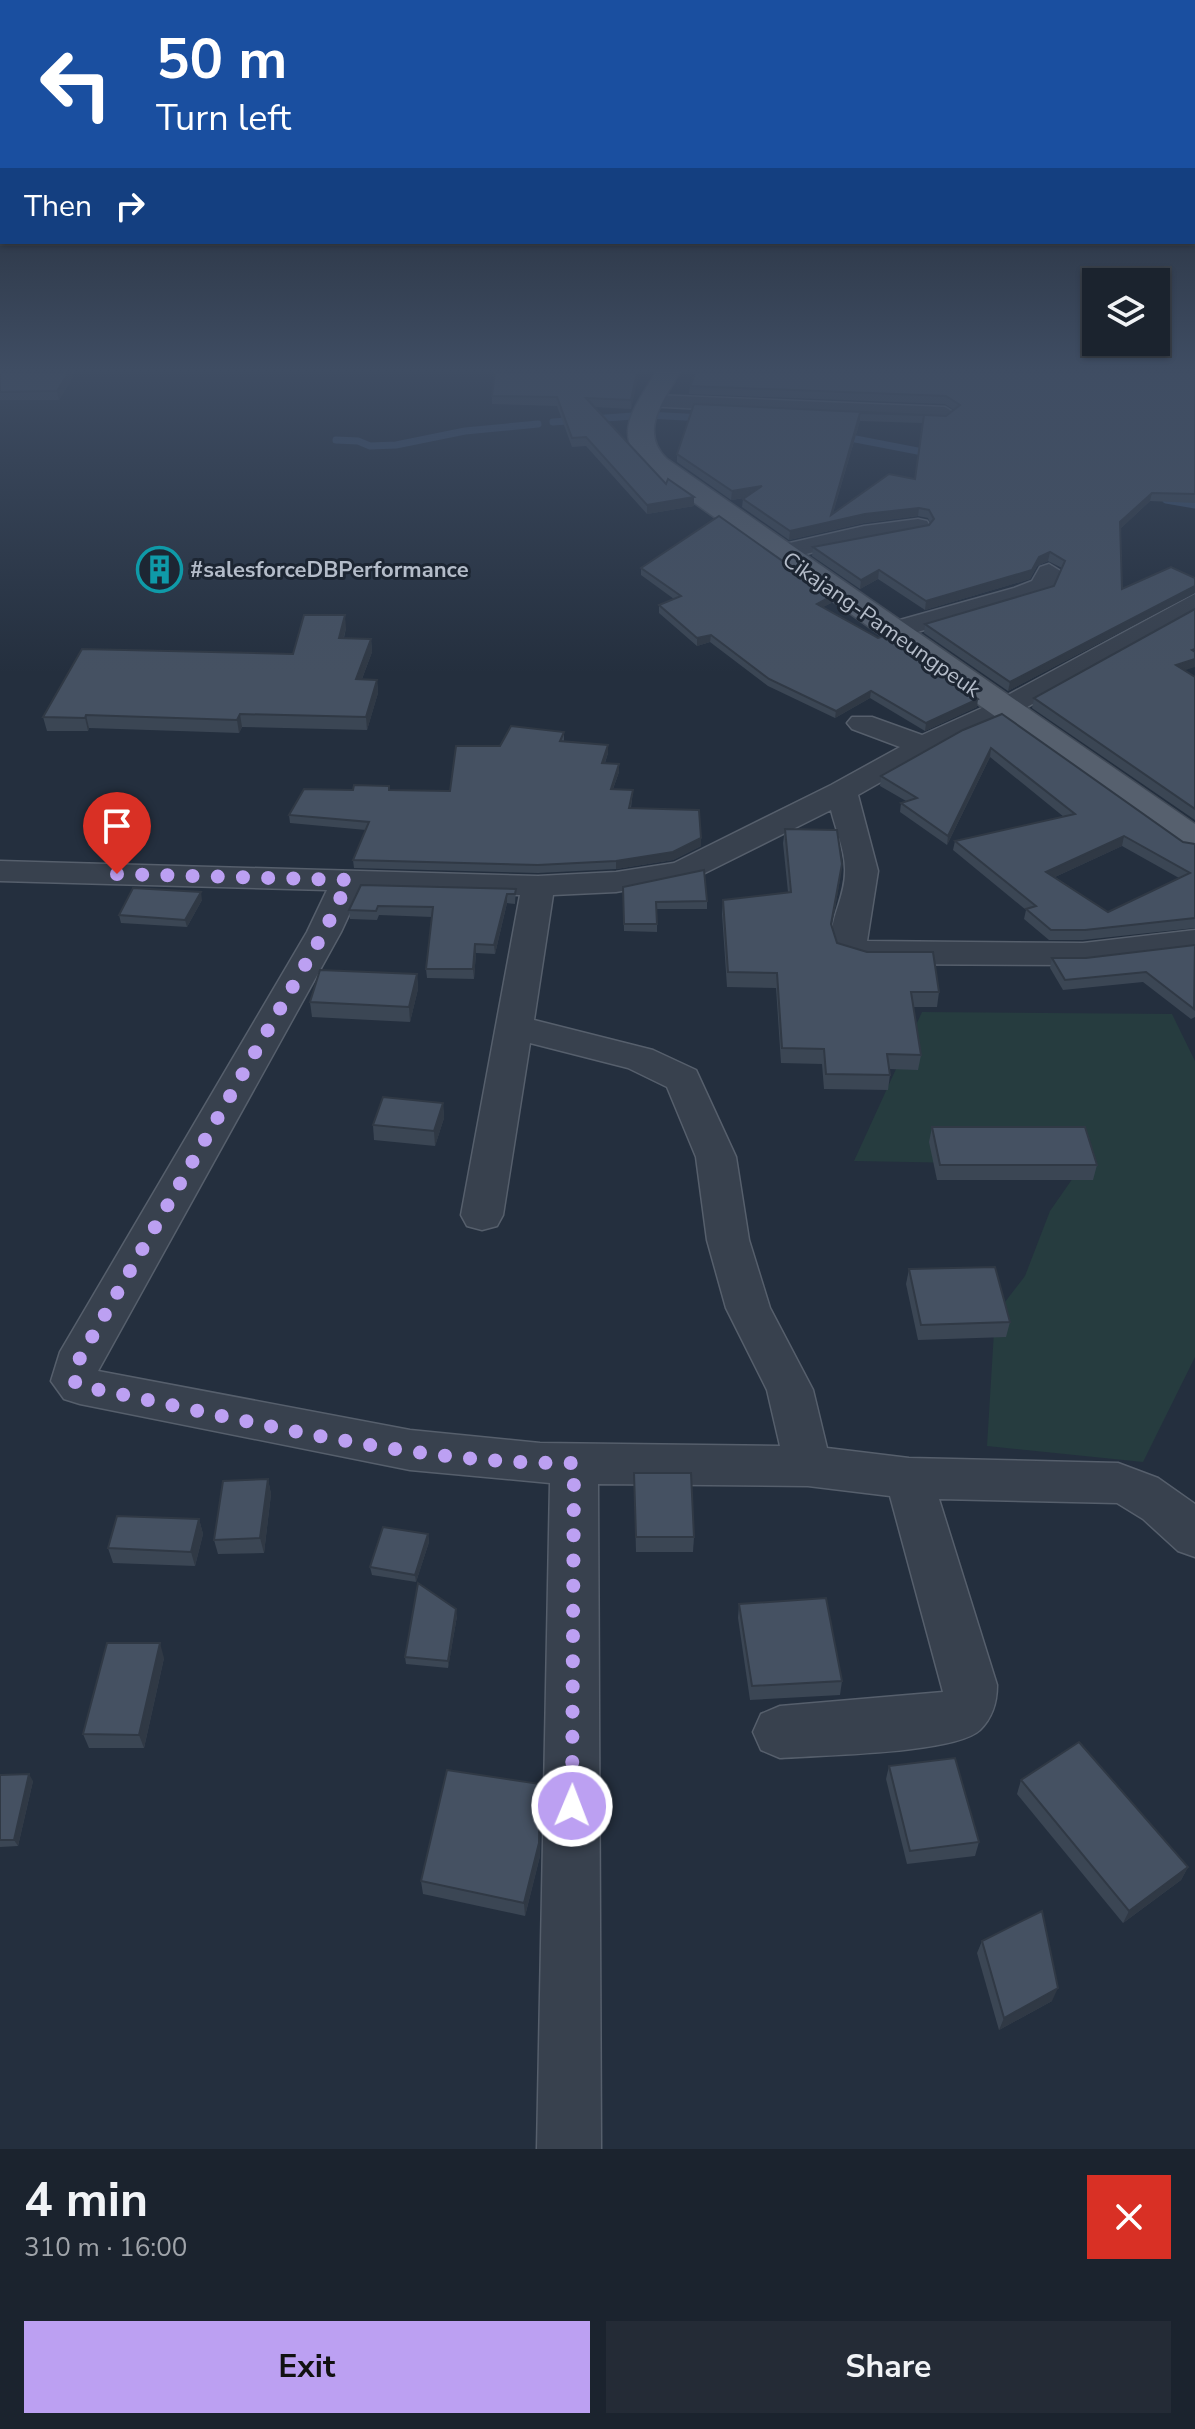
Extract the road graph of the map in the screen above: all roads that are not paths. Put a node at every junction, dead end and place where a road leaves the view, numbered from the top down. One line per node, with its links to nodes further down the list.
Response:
1 (667, 472): 3 (main road, Cikajang-Pameungpeuk)
2 (918, 526): 3 (street)
3 (781, 552): 6 (main road, Cikajang-Pameungpeuk)
4 (1049, 572): 6 (street)
5 (1195, 602): 7 (street)
6 (892, 631): 7 (main road, Cikajang-Pameungpeuk)
7 (1003, 709): 9 (street); 11 (main road, Cikajang-Pameungpeuk)
8 (862, 723): 9 (street)
9 (922, 745): 10 (street)
10 (842, 792): 14 (street); 15 (street)
11 (1195, 841)
12 (0, 871): 13 (street)
13 (349, 880): 14 (street); 18 (street)
14 (538, 886): 16 (street)
15 (1195, 941)
16 (514, 1027): 17 (street); 19 (street)
17 (482, 1215)
18 (574, 1463): 19 (street); 23 (street)
19 (808, 1466): 20 (street)
20 (909, 1478): 21 (street); 22 (street)
21 (1195, 1536)
22 (780, 1732)
23 (569, 2149)

